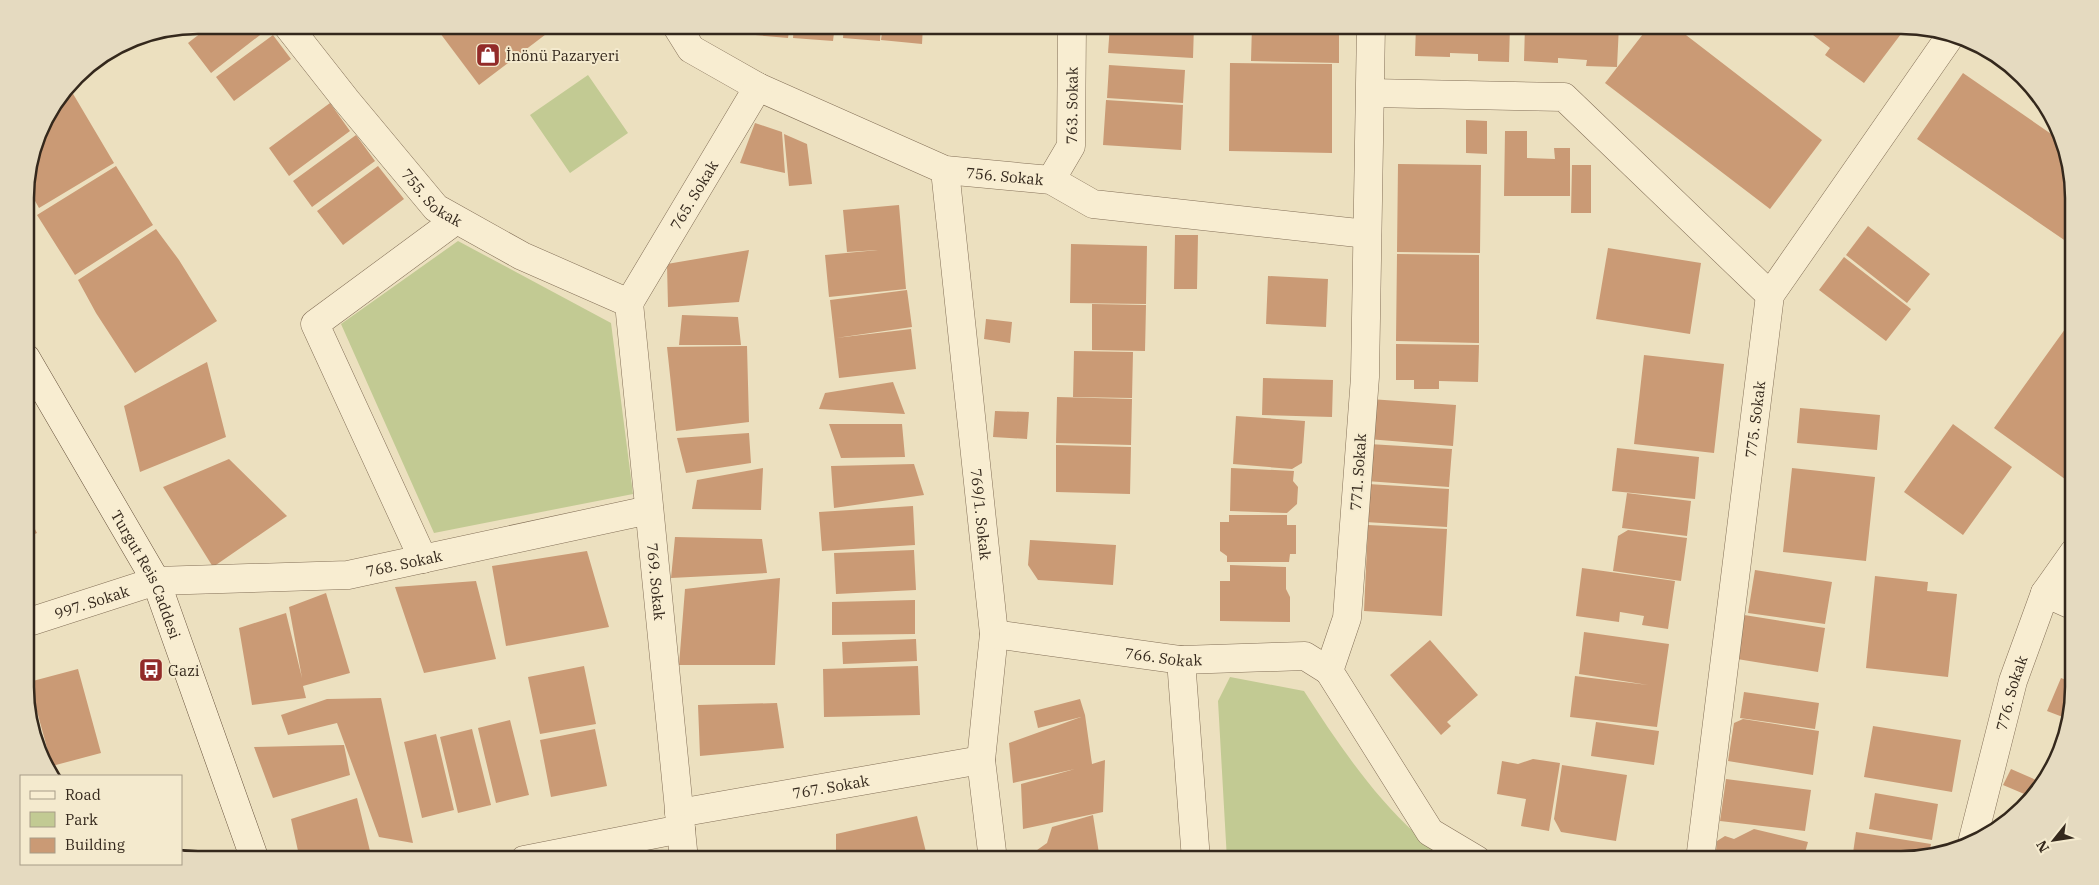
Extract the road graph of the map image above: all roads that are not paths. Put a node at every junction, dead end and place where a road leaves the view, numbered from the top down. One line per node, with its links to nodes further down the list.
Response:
1 (295, 34): 10 (street, 755. Sokak)
2 (682, 34): 6 (street, 756. Sokak)
3 (1072, 34): 9 (street, 763. Sokak)
4 (1371, 34): 7 (street, 771. Sokak)
5 (1947, 40): 12 (street, 775. Sokak)
6 (758, 87): 8 (street, 756. Sokak); 13 (street, 765. Sokak)
7 (1371, 93): 11 (street, 771. Sokak); 12 (street)
8 (944, 170): 9 (street, 756. Sokak); 22 (street, 769/1. Sokak)
9 (1050, 180): 11 (street, 756. Sokak)
10 (456, 220): 13 (street, 755. Sokak); 16 (street)
11 (1367, 234): 24 (street, 771. Sokak)
12 (1770, 295): 34 (street, 775. Sokak)
13 (629, 303): 15 (street, 769. Sokak)
14 (34, 372): 18 (street, Turgut Reis Caddesi)
15 (649, 510): 16 (street, 768. Sokak); 26 (street, 769. Sokak)
16 (423, 559): 18 (street, 768. Sokak)
17 (2065, 565): 19 (street, 776. Sokak)
18 (156, 581): 21 (street, 997. Sokak); 28 (street, Turgut Reis Caddesi)
19 (2045, 593): 20 (street); 27 (street, 776. Sokak)
20 (2065, 602)
21 (34, 620)
22 (994, 634): 23 (street, 766. Sokak); 25 (street, 769/1. Sokak)
23 (1181, 660): 24 (street, 766. Sokak); 32 (street)
24 (1330, 671): 33 (street)
25 (981, 760): 26 (street, 767. Sokak); 31 (street, 769/1. Sokak)
26 (680, 821): 29 (street, 767. Sokak); 30 (street, 769. Sokak)
27 (1974, 834)
28 (252, 851)
29 (560, 851)
30 (683, 851)
31 (992, 851)
32 (1195, 851)
33 (1463, 851)
34 (1701, 851)

